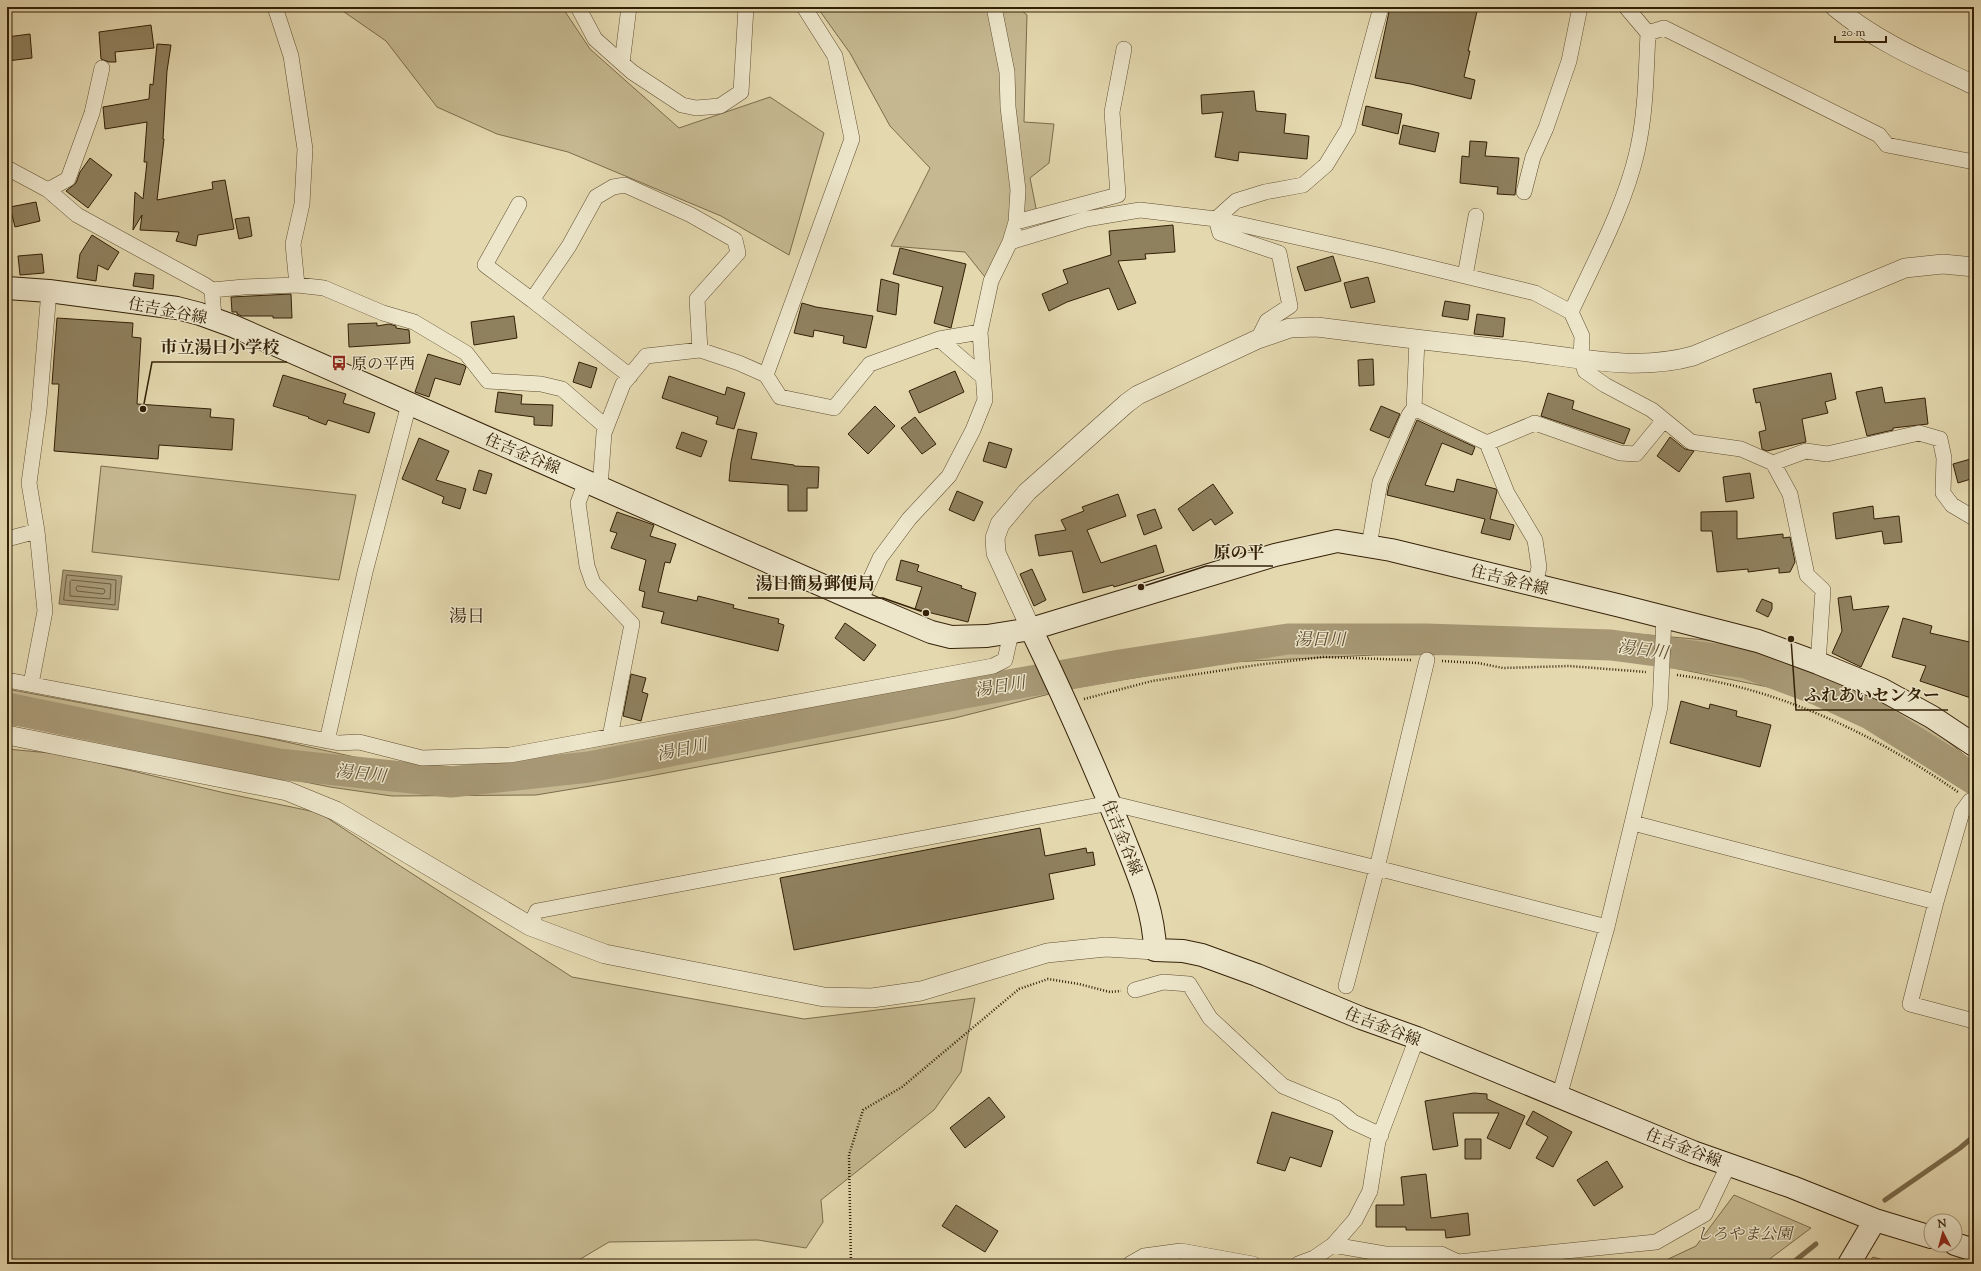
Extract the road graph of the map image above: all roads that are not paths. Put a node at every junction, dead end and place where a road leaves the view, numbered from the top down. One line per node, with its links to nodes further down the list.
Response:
1 (275, 7): 27 (street)
2 (578, 7): 13 (street)
3 (628, 7): 13 (street)
4 (746, 7): 13 (street)
5 (804, 7): 41 (street)
6 (994, 7): 23 (street)
7 (1381, 7): 22 (street)
8 (1580, 7): 19 (street)
9 (1626, 7): 11 (street)
10 (1835, 7): 15 (street)
11 (1648, 33): 16 (street); 32 (street)
12 (1124, 49): 23 (street)
13 (622, 63)
14 (102, 68): 18 (street)
15 (1974, 85)
16 (1974, 162)
17 (7, 168): 18 (street)
18 (48, 190): 29 (street)
19 (1524, 192)
20 (520, 204): 31 (street)
21 (1476, 216): 26 (street)
22 (1216, 219): 24 (street); 26 (street); 36 (street)
23 (1016, 222): 24 (street)
24 (1010, 242): 34 (street)
25 (1974, 267): 39 (street)
26 (1466, 276): 32 (street)
27 (297, 285): 29 (street); 46 (street)
28 (7, 288): 30 (main road, 住吉金谷線)
29 (212, 290): 33 (street)
30 (49, 291): 33 (main road, 住吉金谷線); 51 (street)
31 (532, 300): 38 (street); 40 (street)
32 (1571, 312): 39 (street)
33 (214, 319): 43 (main road, 住吉金谷線)
34 (980, 332): 35 (street); 42 (street)
35 (939, 339): 41 (street); 42 (street)
36 (1258, 339): 37 (street); 57 (street)
37 (1418, 340): 39 (street); 44 (street)
38 (700, 350): 40 (street); 41 (street)
39 (1581, 358): 45 (street)
40 (630, 376): 46 (street)
41 (766, 376)
42 (983, 377): 55 (street)
43 (409, 404): 49 (main road, 住吉金谷線); 64 (street)
44 (1414, 408): 47 (street); 53 (street)
45 (1664, 420): 47 (street); 48 (street)
46 (606, 427): 49 (street)
47 (1487, 443): 54 (street)
48 (1773, 463): 50 (street); 59 (street)
49 (593, 484): 55 (main road, 住吉金谷線); 63 (street)
50 (1974, 518)
51 (37, 531): 52 (street); 61 (street)
52 (7, 539)
53 (1369, 546): 54 (main road, 住吉金谷線); 57 (main road, 住吉金谷線)
54 (1535, 586): 56 (main road, 住吉金谷線)
55 (860, 602): 57 (main road, 住吉金谷線)
56 (1663, 626): 59 (main road, 住吉金谷線); 68 (street)
57 (1021, 631): 63 (street); 67 (main road, 住吉金谷線)
58 (1427, 660): 69 (street)
59 (1818, 663): 65 (main road, 住吉金谷線)
60 (7, 680): 61 (street)
61 (31, 684): 64 (street)
62 (7, 734): 71 (street)
63 (610, 737): 64 (street)
64 (327, 741)
65 (1974, 745)
66 (1970, 800): 70 (street)
67 (1110, 803): 69 (street); 71 (street); 73 (main road, 住吉金谷線)
68 (1633, 823): 70 (street); 72 (street)
69 (1377, 868): 72 (street); 74 (street)
70 (1936, 902): 76 (street)
71 (530, 926): 73 (street)
72 (1607, 927): 78 (street)
73 (1155, 950): 77 (main road, 住吉金谷線)
74 (1346, 986)
75 (1135, 990): 79 (street)
76 (1974, 1022)
77 (1417, 1038): 78 (main road, 住吉金谷線); 79 (street)
78 (1559, 1097): 80 (main road, 住吉金谷線)
79 (1381, 1135): 83 (street)
80 (1729, 1164): 81 (main road, 住吉金谷線); 86 (street)
81 (1875, 1220): 82 (main road, 住吉金谷線); 90 (main road)
82 (1923, 1235)
83 (1334, 1245): 86 (street); 89 (street)
84 (1963, 1247): 85 (main road)
85 (1974, 1250)
86 (1458, 1263)
87 (1130, 1264): 88 (street)
88 (1253, 1264)
89 (1298, 1264)
90 (1849, 1264)

